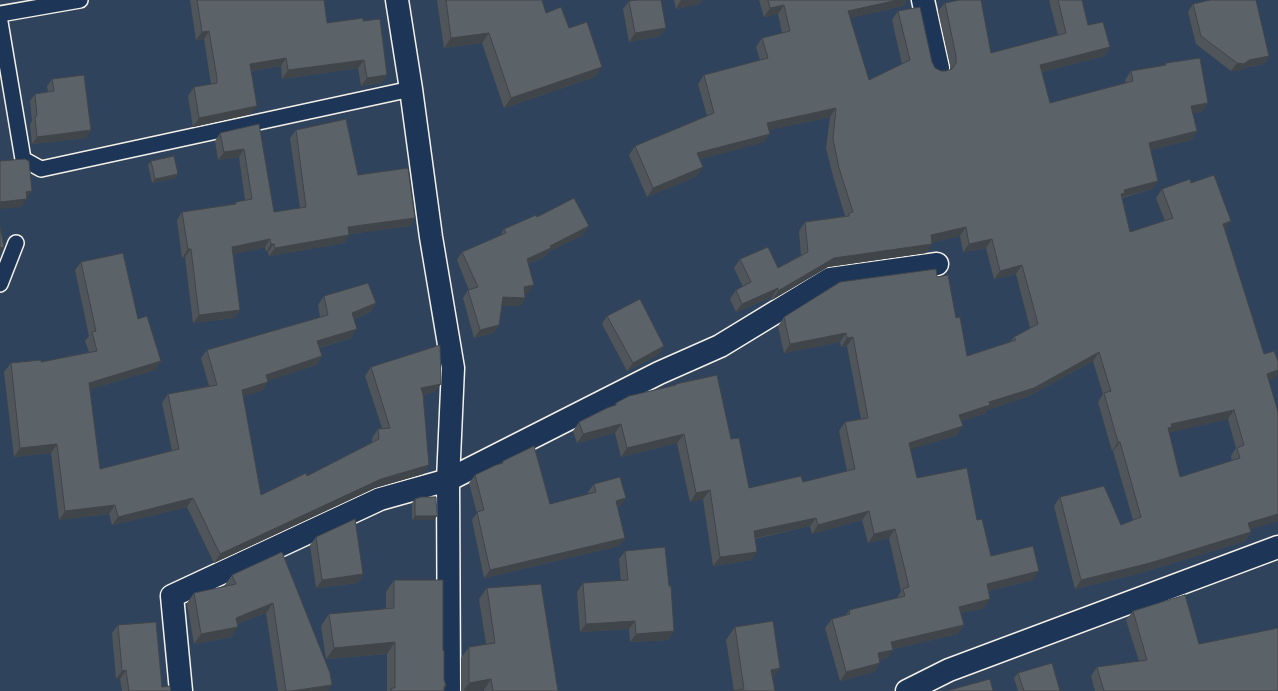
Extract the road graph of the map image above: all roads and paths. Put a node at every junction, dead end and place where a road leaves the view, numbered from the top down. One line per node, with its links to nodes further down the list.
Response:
1 (80, 0): 4 (lane)
2 (397, 0): 7 (street)
3 (923, 0): 6 (street)
4 (0, 14)
5 (0, 22): 7 (lane)
6 (938, 68)
7 (411, 89): 11 (street)
8 (16, 243): 10 (lane)
9 (937, 264): 11 (street)
10 (0, 284)
11 (448, 480): 13 (street); 14 (street)
12 (1278, 547): 15 (street)
13 (181, 691)
14 (449, 691)
15 (907, 691)

